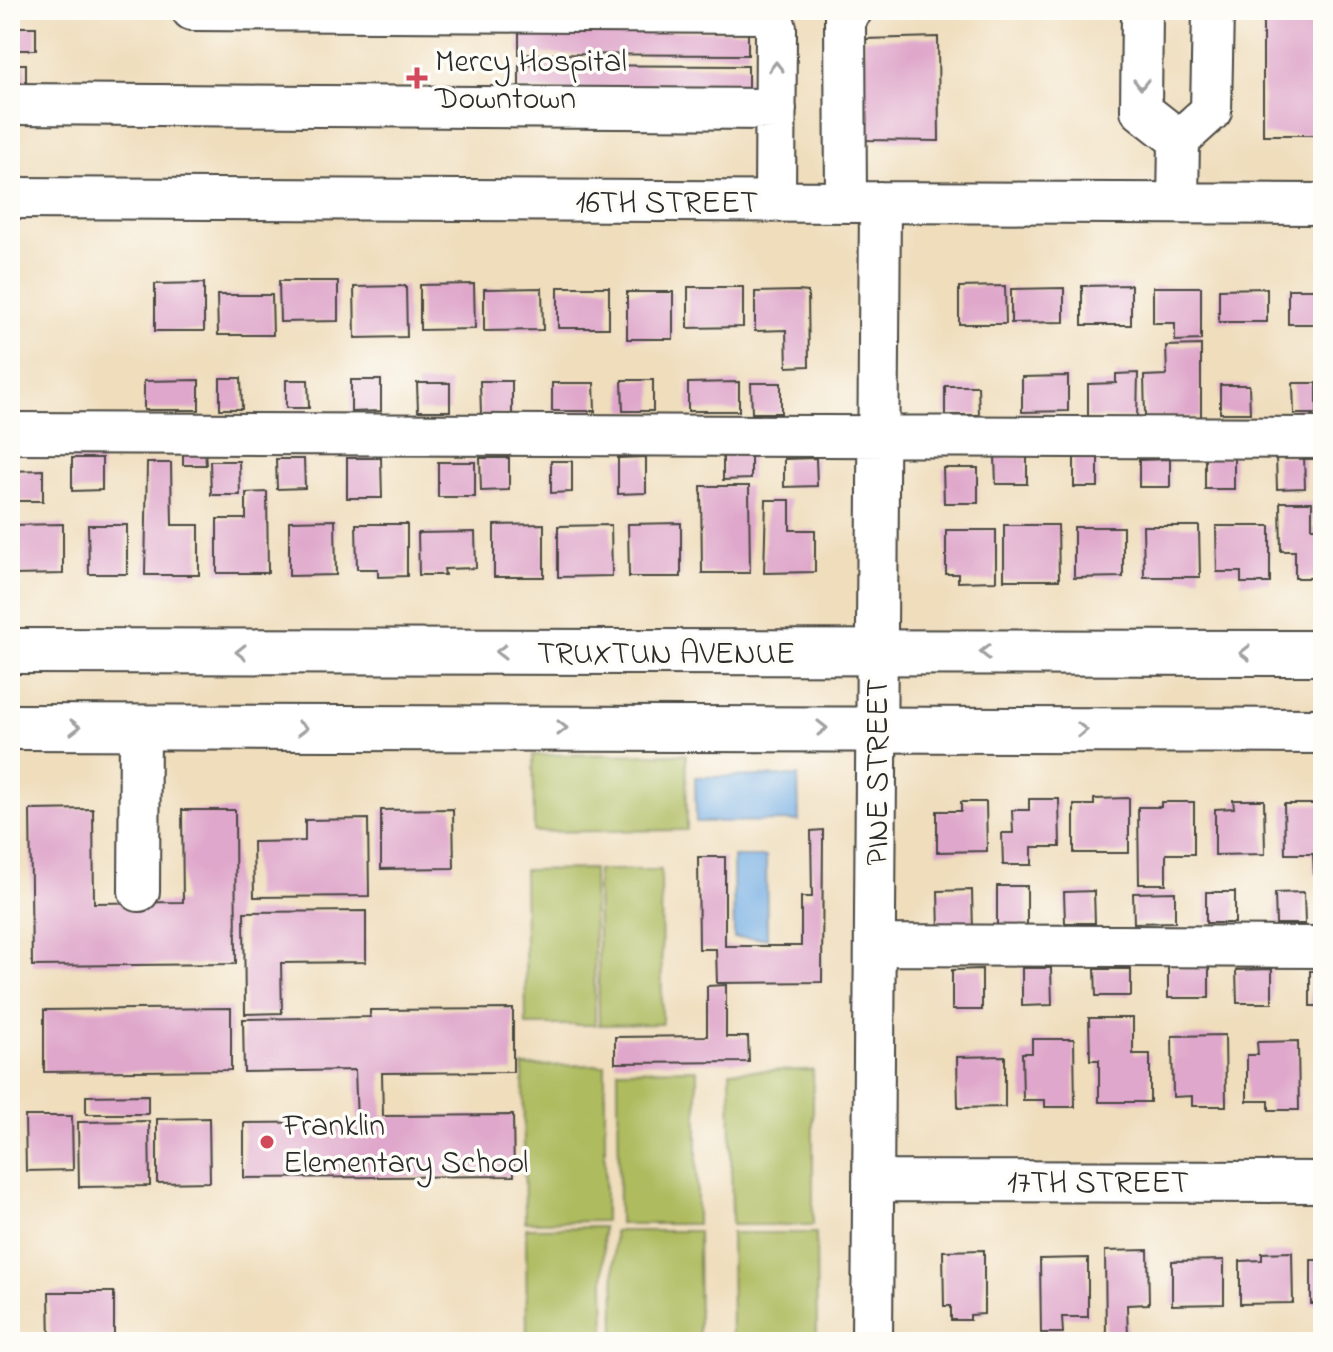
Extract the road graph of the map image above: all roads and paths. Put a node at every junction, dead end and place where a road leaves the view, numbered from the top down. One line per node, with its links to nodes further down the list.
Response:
1 (192, 10): 6 (street, one-way to 1)
2 (852, 10): 10 (street, PINE STREET)
3 (1142, 10): 7 (street, one-way to 7)
4 (1213, 10): 7 (street)
5 (10, 104): 6 (street)
6 (776, 109): 9 (street)
7 (1179, 140): 11 (street)
8 (10, 198): 9 (street, 16TH STREET)
9 (775, 201): 10 (street, 16TH STREET)
10 (863, 202): 11 (street, 16TH STREET); 14 (street, PINE STREET)
11 (1178, 203): 12 (street, 16TH STREET)
12 (1323, 204)
13 (10, 433): 14 (street)
14 (878, 438): 15 (street); 17 (street, PINE STREET)
15 (1323, 438)
16 (10, 651): 17 (main road, TRUXTUN AVENUE, one-way to 16)
17 (877, 651): 18 (main road, TRUXTUN AVENUE, one-way to 17); 21 (street, PINE STREET)
18 (1323, 653)
19 (10, 727): 20 (main road, one-way to 20)
20 (140, 727): 21 (main road, one-way to 21); 23 (street)
21 (877, 728): 22 (main road, one-way to 22); 24 (street, PINE STREET)
22 (1323, 731)
23 (139, 891)
24 (875, 945): 25 (street); 26 (street, PINE STREET)
25 (1323, 947)
26 (873, 1181): 27 (street, 17TH STREET); 28 (street, PINE STREET)
27 (1323, 1182)
28 (872, 1342)

